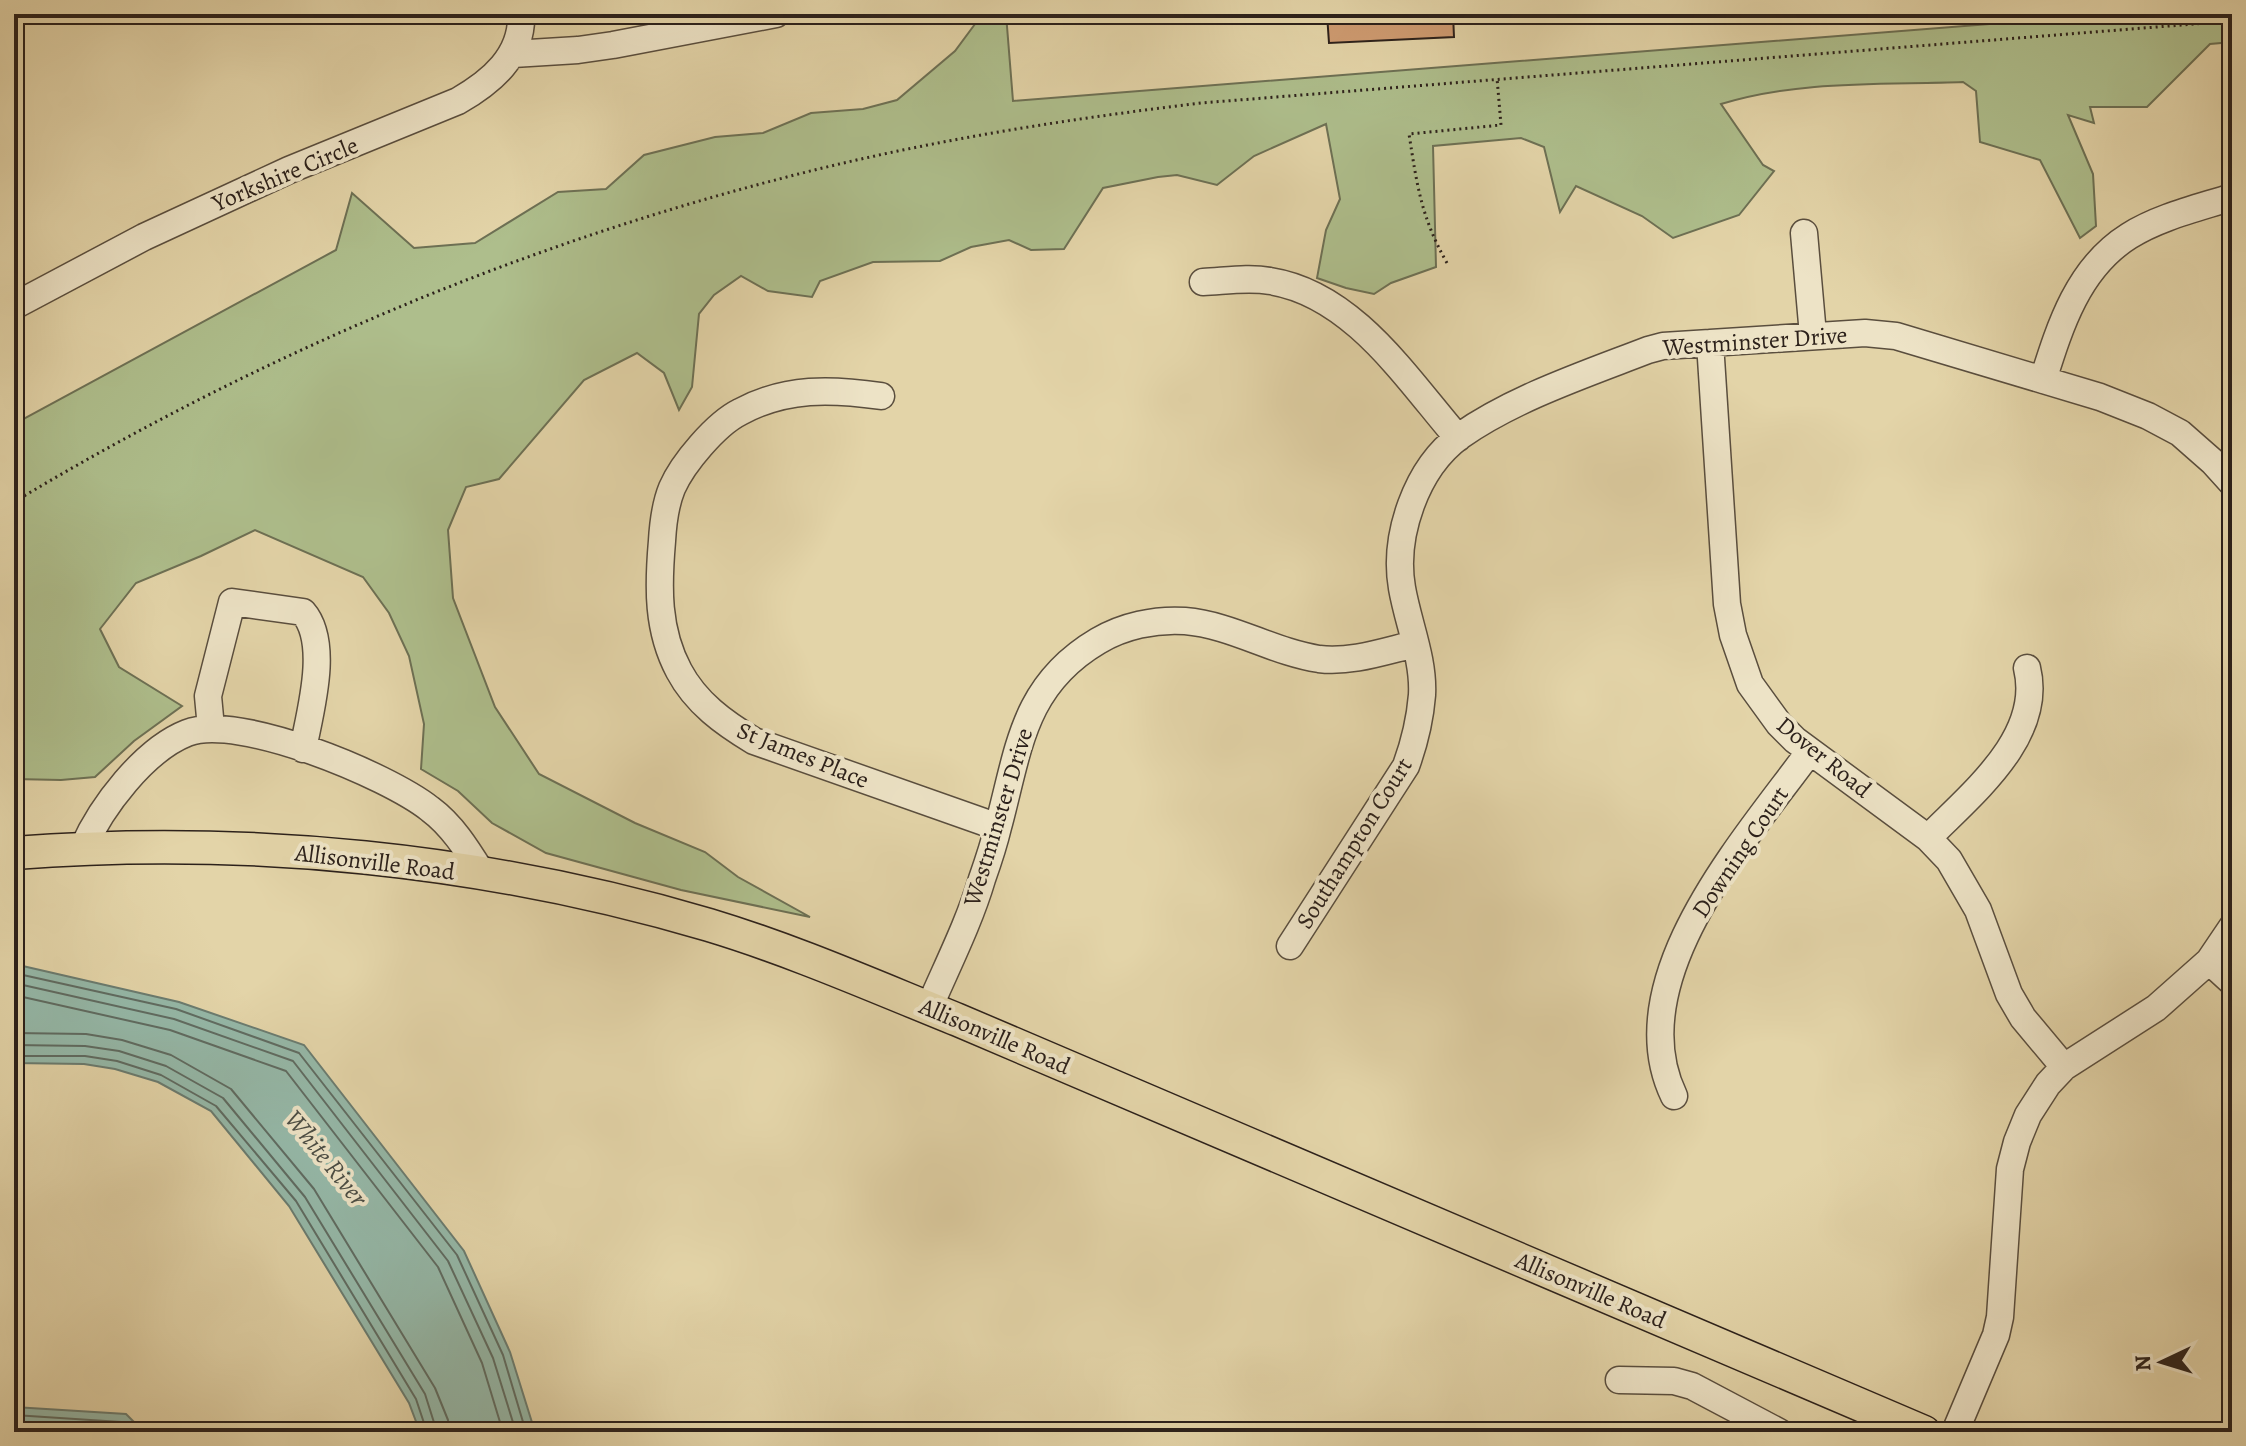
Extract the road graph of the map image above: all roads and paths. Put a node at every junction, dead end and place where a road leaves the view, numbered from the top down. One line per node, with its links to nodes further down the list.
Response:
1 (521, 14): 4 (street)
2 (776, 14): 4 (street)
3 (2232, 21): 5 (path)
4 (513, 54): 10 (street, Yorkshire Circle)
5 (1497, 78): 8 (path); 17 (path)
6 (2232, 197): 13 (street)
7 (1804, 233): 11 (street)
8 (1447, 263)
9 (1203, 282): 15 (street)
10 (14, 306)
11 (1813, 335): 12 (street, Westminster Drive); 13 (street, Westminster Drive)
12 (1710, 343): 15 (street, Westminster Drive); 22 (street, Dover Road)
13 (2043, 380): 16 (street, Westminster Drive)
14 (881, 396): 23 (street, St James Place)
15 (1458, 438): 18 (street, Westminster Drive)
16 (2232, 483)
17 (14, 502)
18 (1415, 644): 23 (street, Westminster Drive); 29 (street, Southampton Court)
19 (2027, 668): 24 (street)
20 (211, 728): 21 (street); 21 (street); 25 (street)
21 (303, 749): 27 (street)
22 (1810, 751): 24 (street, Dover Road); 34 (street, Downing Court)
23 (998, 827): 32 (street, Westminster Drive)
24 (1928, 838): 33 (street, Dover Road)
25 (83, 848): 26 (main road, Allisonville Road); 27 (main road, Allisonville Road)
26 (14, 853)
27 (483, 875): 32 (main road, Allisonville Road)
28 (2232, 927): 30 (street)
29 (1290, 946)
30 (2209, 961): 31 (street); 33 (street)
31 (2232, 982)
32 (929, 1008): 37 (main road, Allisonville Road)
33 (2064, 1067): 38 (street)
34 (1674, 1096)
35 (1619, 1380): 36 (street)
36 (1779, 1432)
37 (1924, 1432)
38 (1955, 1432)

